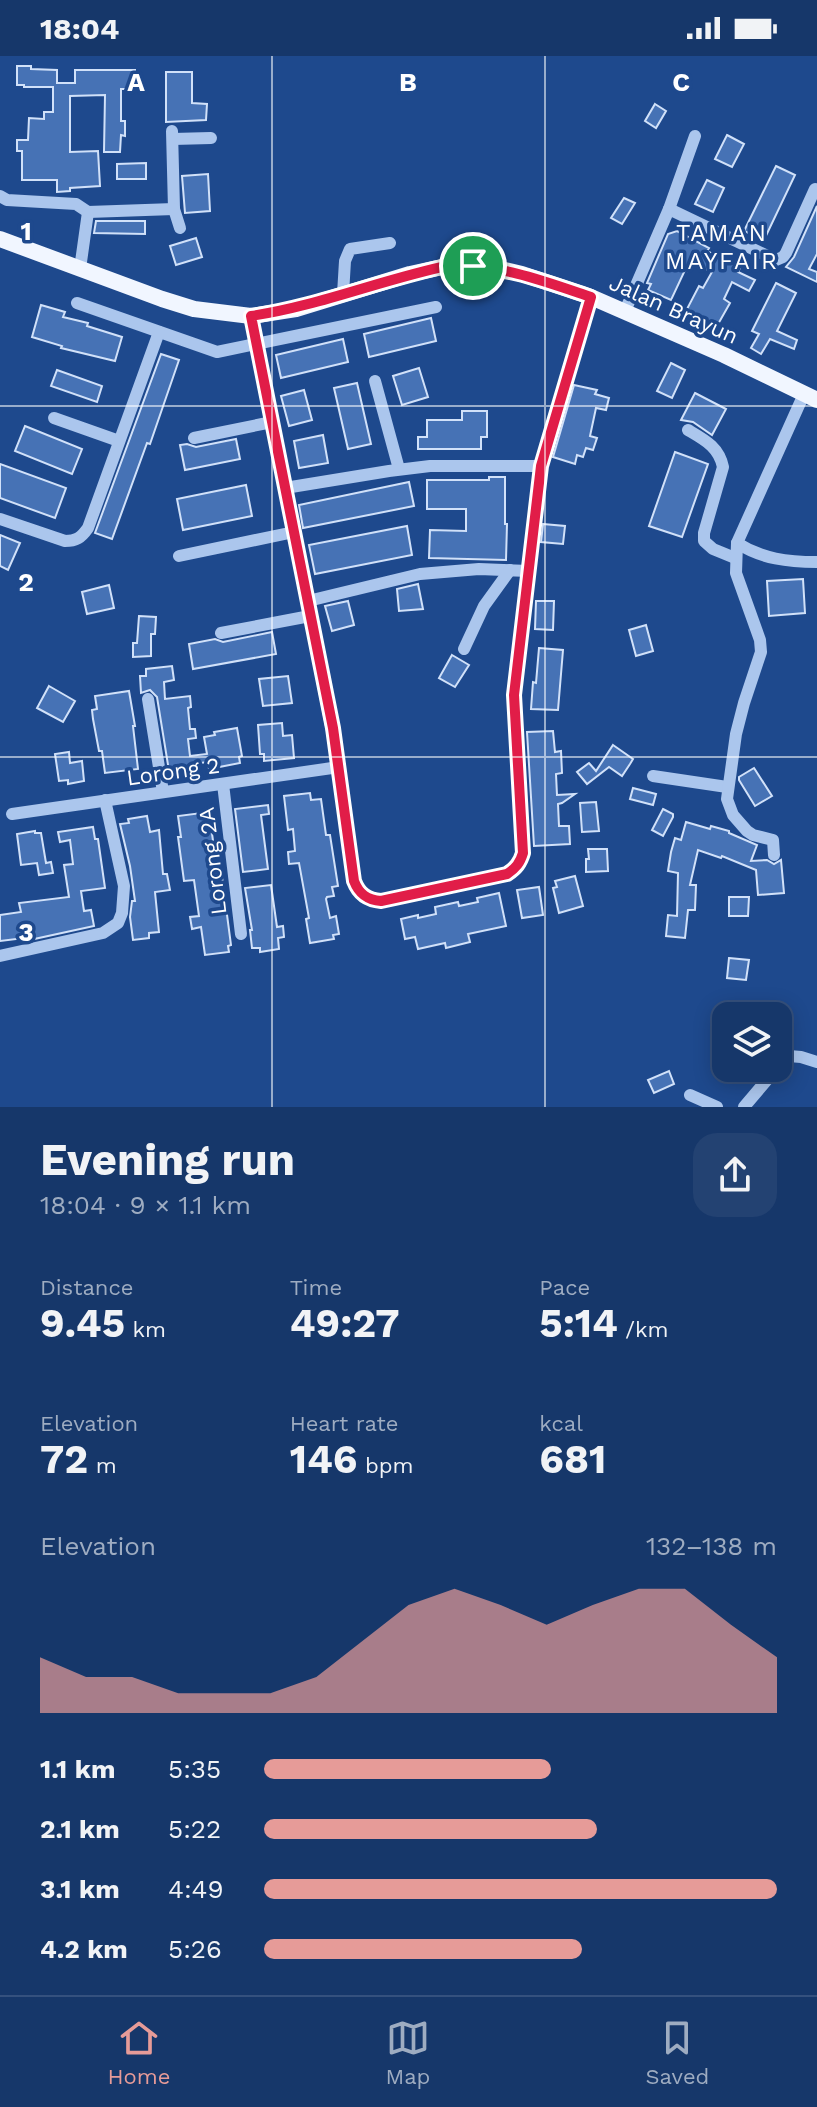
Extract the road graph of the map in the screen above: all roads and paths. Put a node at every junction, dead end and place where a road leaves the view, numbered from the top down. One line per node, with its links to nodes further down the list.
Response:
1 (695, 136): 6 (street)
2 (211, 138): 5 (street)
3 (815, 189): 6 (street)
4 (0, 196): 7 (street)
5 (174, 209): 7 (street); 8 (street)
6 (669, 209): 16 (street)
7 (88, 212): 11 (street)
8 (180, 228)
9 (0, 239): 11 (main road, Jalan Brayun)
10 (390, 243): 12 (street)
11 (80, 269): 17 (main road, Jalan Brayun)
12 (343, 294): 13 (main road, Jalan Brayun); 17 (main road, Jalan Brayun)
13 (591, 297): 16 (main road, Jalan Brayun); 27 (street)
14 (77, 303): 18 (street)
15 (436, 307): 19 (street)
16 (625, 311): 21 (main road, Jalan Brayun)
17 (251, 316): 19 (street)
18 (159, 332): 19 (street); 26 (street)
19 (256, 344): 23 (street)
20 (375, 381): 28 (street)
21 (810, 397): 32 (street)
22 (54, 418): 26 (street)
23 (272, 422): 25 (street); 29 (street)
24 (688, 430): 34 (street)
25 (194, 438)
26 (119, 441): 30 (street)
27 (541, 466): 28 (street); 37 (street)
28 (399, 469): 29 (street)
29 (285, 488): 31 (street)
30 (0, 519)
31 (294, 532): 33 (street); 38 (street)
32 (737, 543): 34 (street); 35 (street)
33 (179, 556)
34 (735, 558): 46 (street)
35 (817, 562)
36 (510, 570): 37 (street); 38 (street); 41 (street)
37 (529, 571): 43 (street)
38 (308, 601): 39 (street)
39 (310, 616): 40 (street); 43 (street)
40 (221, 633)
41 (464, 649)
42 (148, 699): 47 (street)
43 (339, 767): 45 (street, Lorong 2)
44 (653, 776): 46 (street)
45 (223, 784): 47 (street, Lorong 2); 51 (street, Lorong 2A)
46 (727, 787): 50 (street)
47 (163, 792): 48 (street, Lorong 2)
48 (105, 800): 49 (street, Lorong 2); 52 (street)
49 (12, 814)
50 (774, 855)
51 (241, 934)
52 (0, 956)
53 (792, 1056): 54 (street)
54 (817, 1062)
55 (766, 1082): 58 (street)
56 (690, 1095): 57 (street)
57 (717, 1107)
58 (744, 1107)

